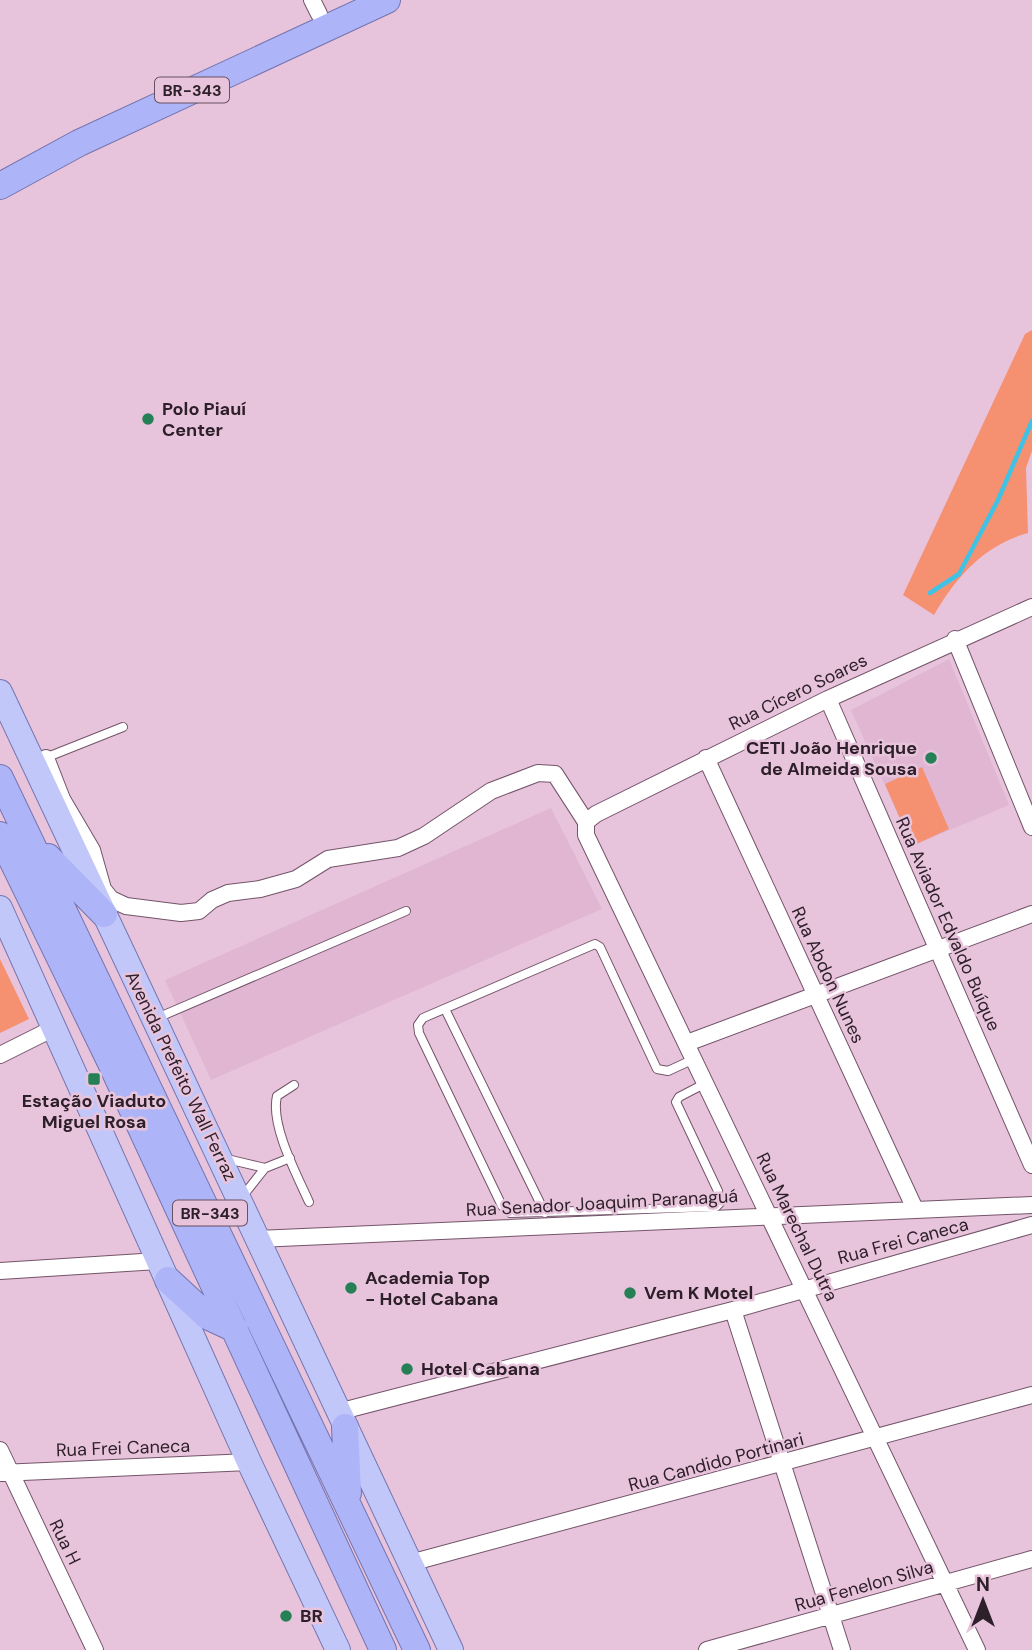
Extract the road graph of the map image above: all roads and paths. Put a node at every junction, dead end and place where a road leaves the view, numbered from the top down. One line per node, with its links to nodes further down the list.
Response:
1 (348, 0): 3 (highway, BR-343)
2 (387, 0): 4 (highway, BR-343)
3 (315, 7): 4 (highway, BR-343)
4 (6, 177): 5 (main road)
5 (0, 201)
6 (1032, 607): 7 (street, Rua Cícero Soares)
7 (955, 639): 9 (street, Rua Cícero Soares); 15 (street)
8 (0, 692): 12 (main road, Avenida Prefeito Wall Ferraz)
9 (828, 699): 11 (street, Rua Cícero Soares); 22 (street, Rua Aviador Edvaldo Buíque)
10 (123, 727): 12 (lane)
11 (706, 758): 14 (street, Rua Cícero Soares); 23 (street, Rua Abdon Nunes)
12 (39, 760): 18 (main road, Avenida Prefeito Wall Ferraz)
13 (0, 778): 17 (highway, Avenida Prefeito Wall Ferraz / BR-343)
14 (586, 822): 18 (street, Rua Marechal Dutra); 27 (street, Rua Marechal Dutra)
15 (1032, 827)
16 (0, 835): 48 (highway)
17 (32, 840): 18 (highway); 56 (highway, Avenida Prefeito Wall Ferraz / BR-343)
18 (100, 898): 25 (main road, Avenida Prefeito Wall Ferraz)
19 (0, 908): 26 (main road)
20 (406, 911): 25 (lane)
21 (1032, 914): 22 (street)
22 (938, 949): 23 (street); 34 (street, Rua Aviador Edvaldo Buíque)
23 (816, 995): 27 (street); 39 (street, Rua Abdon Nunes)
24 (445, 1009): 29 (lane); 40 (lane); 40 (lane)
25 (154, 1019): 32 (main road, Avenida Prefeito Wall Ferraz)
26 (52, 1029): 28 (street); 45 (main road)
27 (687, 1043): 29 (street, Rua Marechal Dutra)
28 (0, 1055)
29 (694, 1059): 30 (street, Rua Marechal Dutra)
30 (706, 1083): 40 (lane); 41 (street, Rua Marechal Dutra)
31 (294, 1085): 33 (lane)
32 (220, 1158): 35 (lane); 36 (main road, Avenida Prefeito Wall Ferraz)
33 (290, 1158): 35 (lane); 37 (lane)
34 (1032, 1165)
35 (265, 1168): 36 (lane)
36 (240, 1200): 43 (main road, Avenida Prefeito Wall Ferraz)
37 (309, 1202)
38 (1032, 1205): 39 (street, Rua Senador Joaquim Paranaguá)
39 (915, 1209): 41 (street, Rua Senador Joaquim Paranaguá)
40 (545, 1213)
41 (770, 1215): 43 (street, Rua Senador Joaquim Paranaguá); 46 (street, Rua Marechal Dutra)
42 (1032, 1225): 46 (street, Rua Frei Caneca)
43 (257, 1239): 50 (main road, Avenida Prefeito Wall Ferraz)
44 (0, 1270): 45 (street)
45 (163, 1271): 48 (highway); 53 (main road)
46 (805, 1287): 47 (street, Rua Frei Caneca); 51 (street, Rua Marechal Dutra)
47 (733, 1310): 50 (street, Rua Frei Caneca); 54 (street)
48 (235, 1329): 63 (highway)
49 (1032, 1395): 51 (street, Rua Candido Portinari)
50 (342, 1419): 56 (highway); 58 (main road, Avenida Prefeito Wall Ferraz)
51 (877, 1438): 54 (street, Rua Candido Portinari); 59 (street, Rua Marechal Dutra)
52 (0, 1450): 55 (street, Rua H)
53 (249, 1462): 55 (street, Rua Frei Caneca); 62 (main road)
54 (781, 1465): 58 (street, Rua Candido Portinari); 60 (street)
55 (5, 1473): 61 (street, Rua H)
56 (349, 1506): 64 (highway, Avenida Prefeito Wall Ferraz / BR-343)
57 (1032, 1559): 59 (street, Rua Fenelon Silva)
58 (410, 1563): 65 (main road, Avenida Prefeito Wall Ferraz)
59 (946, 1583): 60 (street, Rua Fenelon Silva); 68 (street, Rua Marechal Dutra)
60 (832, 1616): 66 (street, Rua Fenelon Silva); 67 (street)
61 (95, 1650)
62 (338, 1650)
63 (383, 1650)
64 (417, 1650)
65 (451, 1650)
66 (707, 1650)
67 (842, 1650)
68 (977, 1650)

